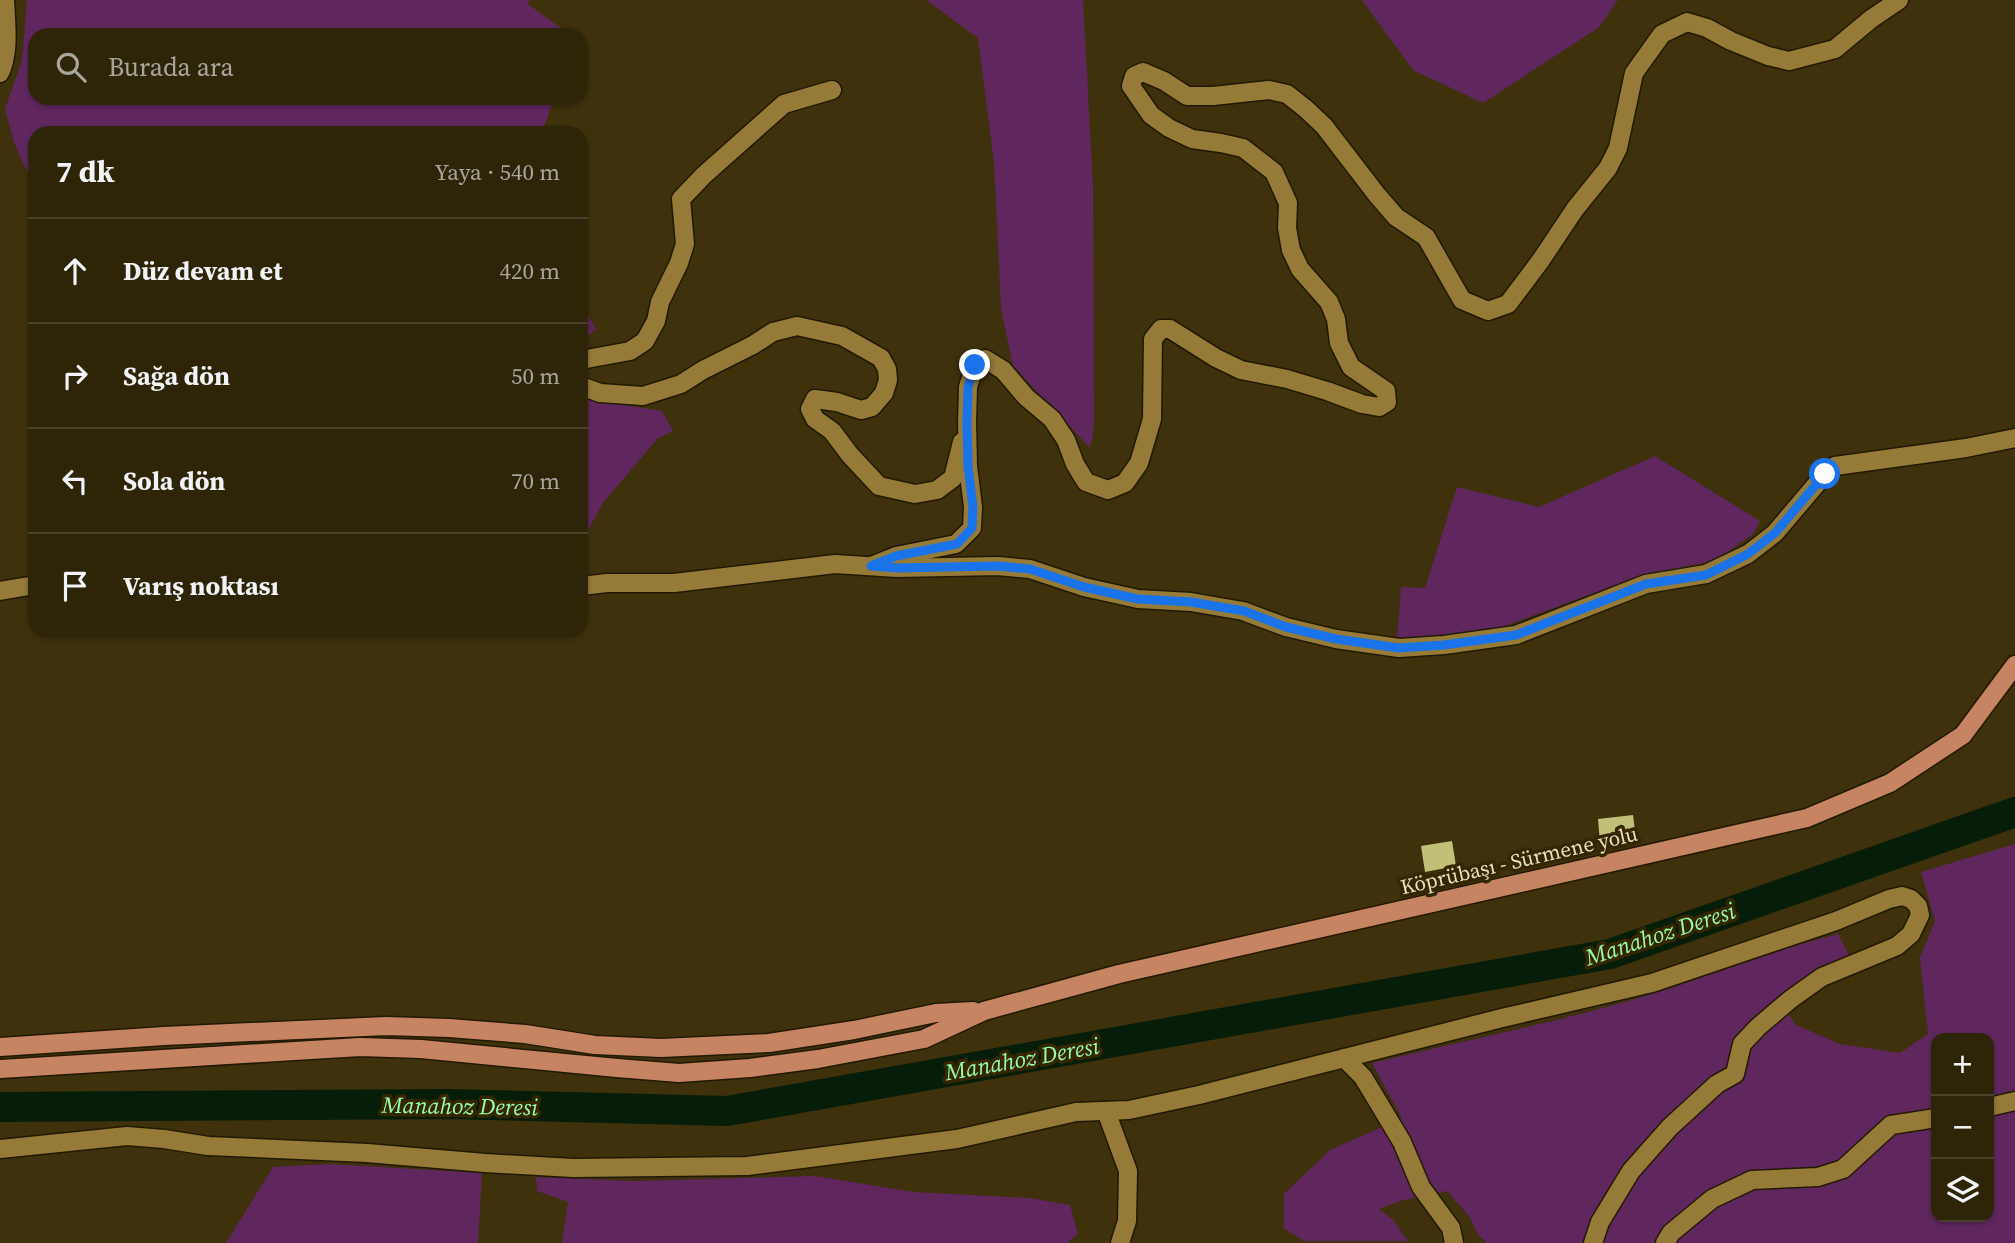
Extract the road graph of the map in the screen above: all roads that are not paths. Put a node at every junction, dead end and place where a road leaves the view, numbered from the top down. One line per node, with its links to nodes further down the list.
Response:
1 (5, 0): 3 (street)
2 (1899, 0): 7 (street)
3 (0, 73)
4 (832, 90): 5 (street)
5 (588, 359)
6 (588, 389): 7 (street)
7 (967, 422): 9 (street)
8 (2015, 438): 9 (street)
9 (871, 566): 10 (street)
10 (588, 585)
11 (28, 586): 12 (street)
12 (0, 591)
13 (2015, 664): 14 (main road, Köprübaşı - Sürmene yolu)
14 (984, 1011): 15 (main road); 17 (main road)
15 (0, 1047)
16 (1344, 1058): 20 (street); 24 (street); 25 (street)
17 (0, 1069)
18 (2015, 1101): 19 (street)
19 (1994, 1106)
20 (1107, 1111): 22 (street); 23 (street)
21 (1931, 1119): 26 (street)
22 (0, 1149)
23 (1121, 1243)
24 (1454, 1243)
25 (1593, 1243)
26 (1665, 1243)

